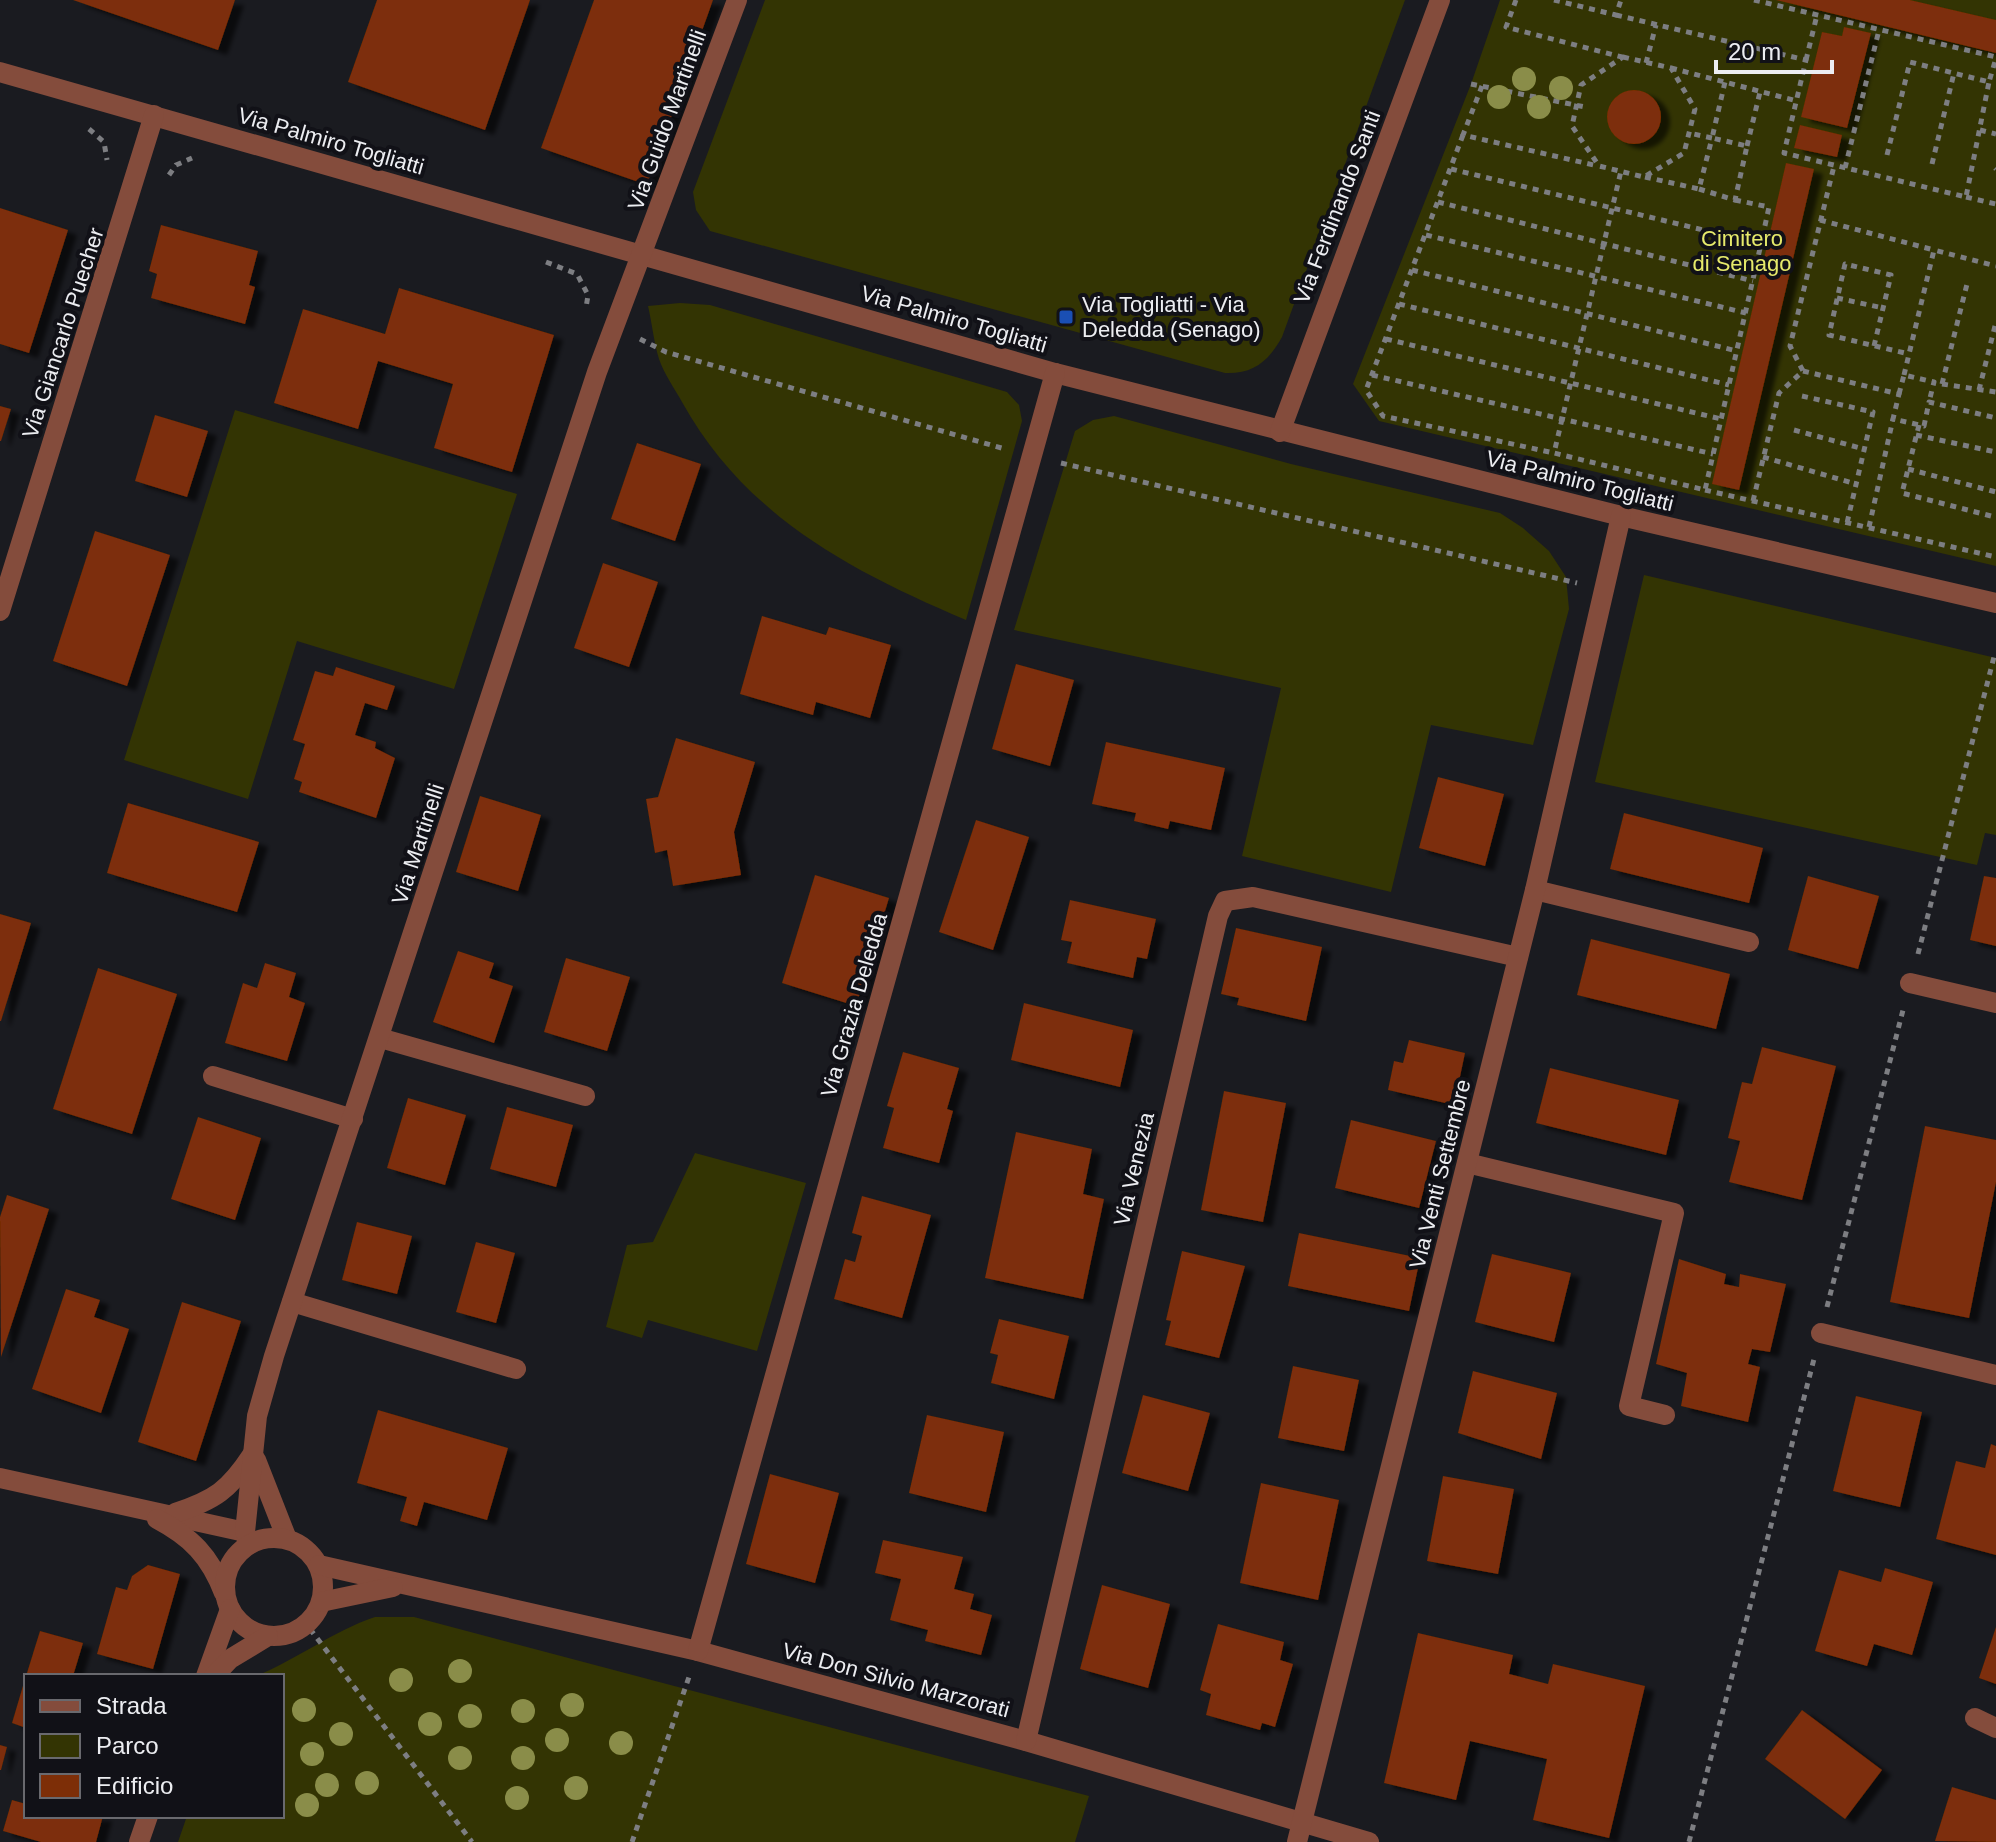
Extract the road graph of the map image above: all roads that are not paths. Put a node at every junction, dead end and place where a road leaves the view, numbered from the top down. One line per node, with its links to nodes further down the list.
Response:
1 (737, 0): 5 (street, Via Guido Martinelli)
2 (1440, 0): 7 (street, Via Ferdinando Santi)
3 (0, 72): 4 (street, Via Palmiro Togliatti)
4 (154, 115): 5 (street, Via Palmiro Togliatti); 10 (street, Via Giancarlo Puecher)
5 (642, 256): 6 (street, Via Palmiro Togliatti); 16 (street, Via Martinelli)
6 (1055, 373): 7 (street, Via Palmiro Togliatti); 37 (street, Via Grazia Deledda)
7 (1280, 432): 8 (street, Via Palmiro Togliatti)
8 (1621, 516): 9 (street, Via Palmiro Togliatti); 11 (street, Via Venti Settembre)
9 (1996, 603)
10 (0, 611)
11 (1535, 890): 12 (street); 13 (street, Via Venti Settembre)
12 (1749, 942)
13 (1518, 957): 20 (street, Via Venti Settembre); 42 (street, Via Venezia)
14 (1910, 983): 15 (street)
15 (1996, 1003)
16 (380, 1038): 18 (street); 19 (street, Via Martinelli)
17 (213, 1076): 19 (street)
18 (585, 1096)
19 (353, 1119): 21 (street, Via Martinelli)
20 (1467, 1163): 25 (street); 44 (street, Via Venti Settembre)
21 (292, 1302): 23 (street); 26 (street, Via Martinelli)
22 (1821, 1333): 24 (street)
23 (516, 1369)
24 (1996, 1375)
25 (1665, 1415)
26 (254, 1452): 29 (street, Via Martinelli); 30 (street, Via Martinelli); 31 (street, Via Martinelli)
27 (0, 1478): 28 (street)
28 (139, 1509): 29 (street); 35 (street)
29 (170, 1514): 30 (street)
30 (246, 1539): 31 (street); 35 (street)
31 (287, 1539): 32 (street)
32 (319, 1565): 33 (street, Via Don Silvio Marzorati); 34 (street)
33 (405, 1585): 34 (street, Via Don Silvio Marzorati); 37 (street, Via Don Silvio Marzorati)
34 (321, 1602): 36 (street)
35 (228, 1603): 36 (street); 38 (street)
36 (268, 1636): 39 (street)
37 (698, 1651): 42 (street, Via Don Silvio Marzorati)
38 (207, 1674)
39 (216, 1674)
40 (1975, 1718): 41 (street)
41 (1996, 1728)
42 (1026, 1741): 44 (street, Via Don Silvio Marzorati)
43 (147, 1818): 45 (street)
44 (1304, 1821): 46 (street, Via Venti Settembre); 47 (street, Via Don Silvio Marzorati)
45 (139, 1842)
46 (1297, 1842)
47 (1369, 1842)

